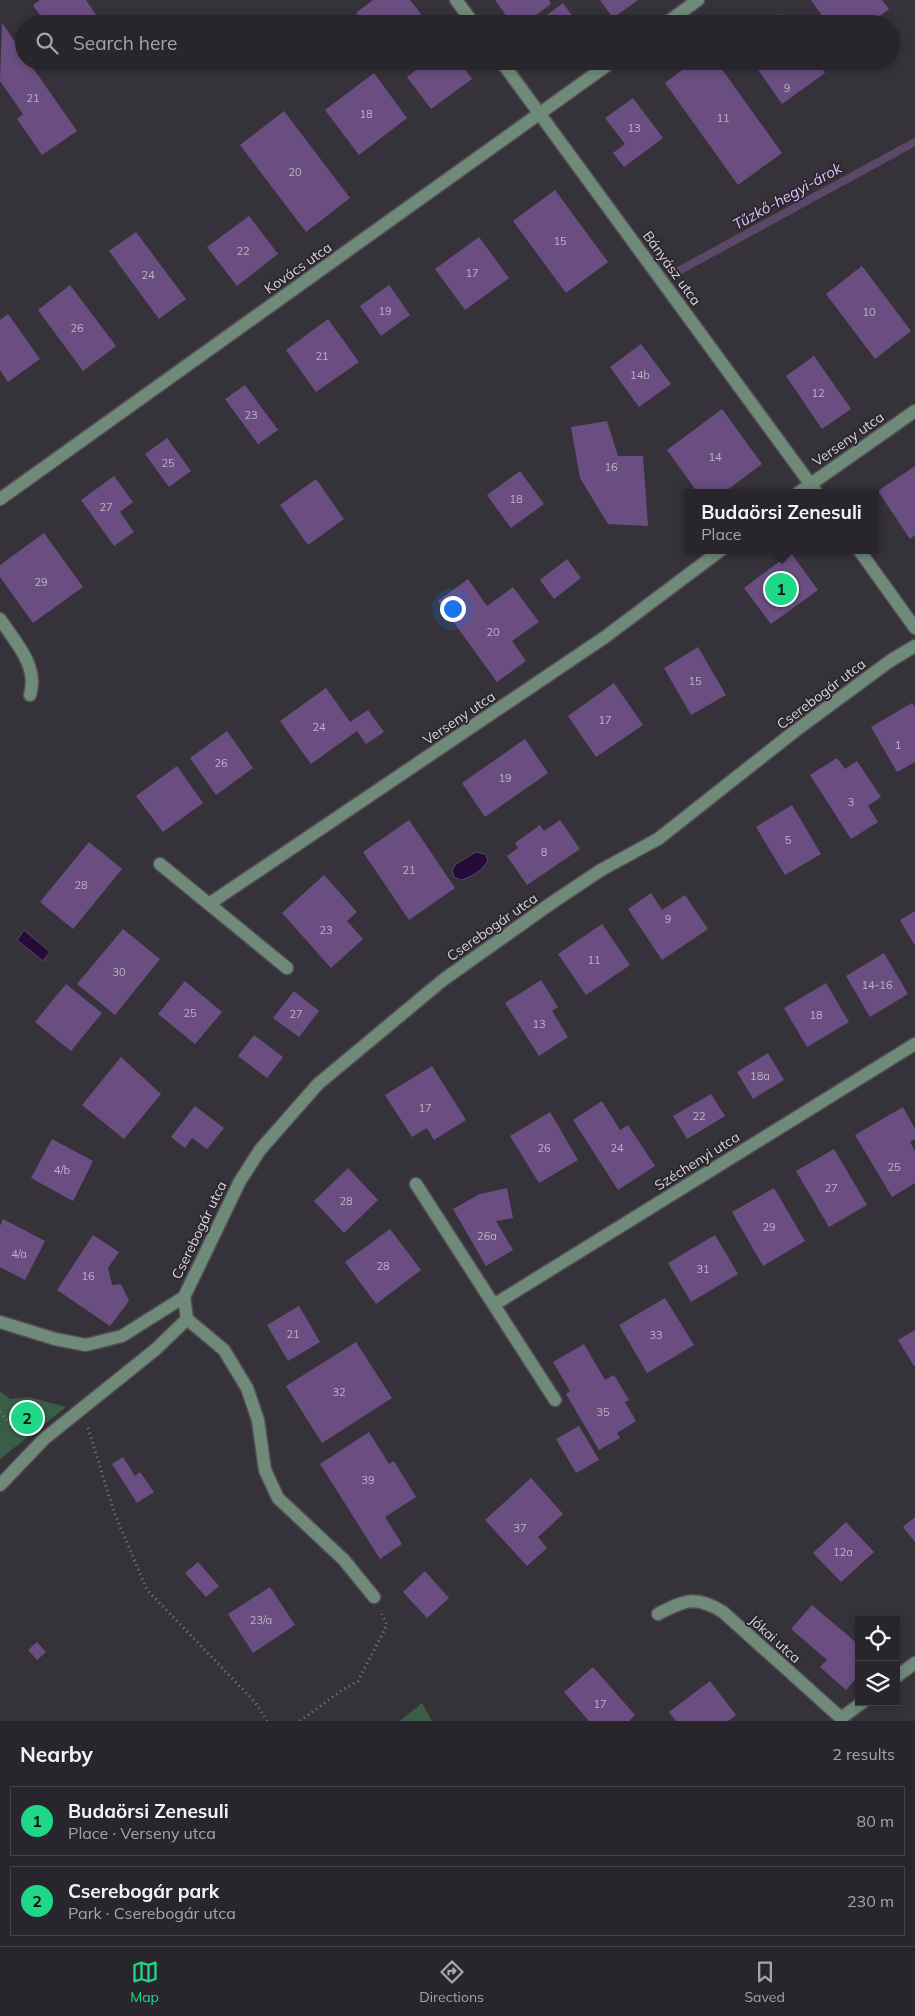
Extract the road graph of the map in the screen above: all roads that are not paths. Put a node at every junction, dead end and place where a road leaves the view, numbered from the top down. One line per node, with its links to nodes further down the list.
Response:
1 (456, 0): 3 (street)
2 (698, 0): 4 (street)
3 (467, 15)
4 (677, 15)
5 (508, 70): 7 (street, Bányász utca)
6 (601, 70): 7 (street, Kovács utca)
7 (540, 114): 9 (street, Bányász utca); 10 (street, Kovács utca)
8 (915, 411): 9 (street, Verseny utca)
9 (814, 488)
10 (0, 499)
11 (716, 554): 18 (street, Verseny utca)
12 (862, 554): 14 (street)
13 (0, 619): 16 (street)
14 (915, 628)
15 (915, 646): 22 (street, Cserebogár utca)
16 (30, 695)
17 (160, 864): 18 (street)
18 (209, 904): 19 (street)
19 (286, 968)
20 (915, 1044): 23 (street, Széchenyi utca)
21 (416, 1184): 23 (street)
22 (184, 1297): 24 (street, Cserebogár utca); 25 (street)
23 (495, 1304): 26 (street)
24 (187, 1318): 27 (street); 28 (street)
25 (0, 1322)
26 (555, 1400)
27 (0, 1485)
28 (374, 1596)
29 (658, 1614): 32 (street, Jókai utca)
30 (915, 1663): 31 (street)
31 (900, 1674)
32 (858, 1706)

